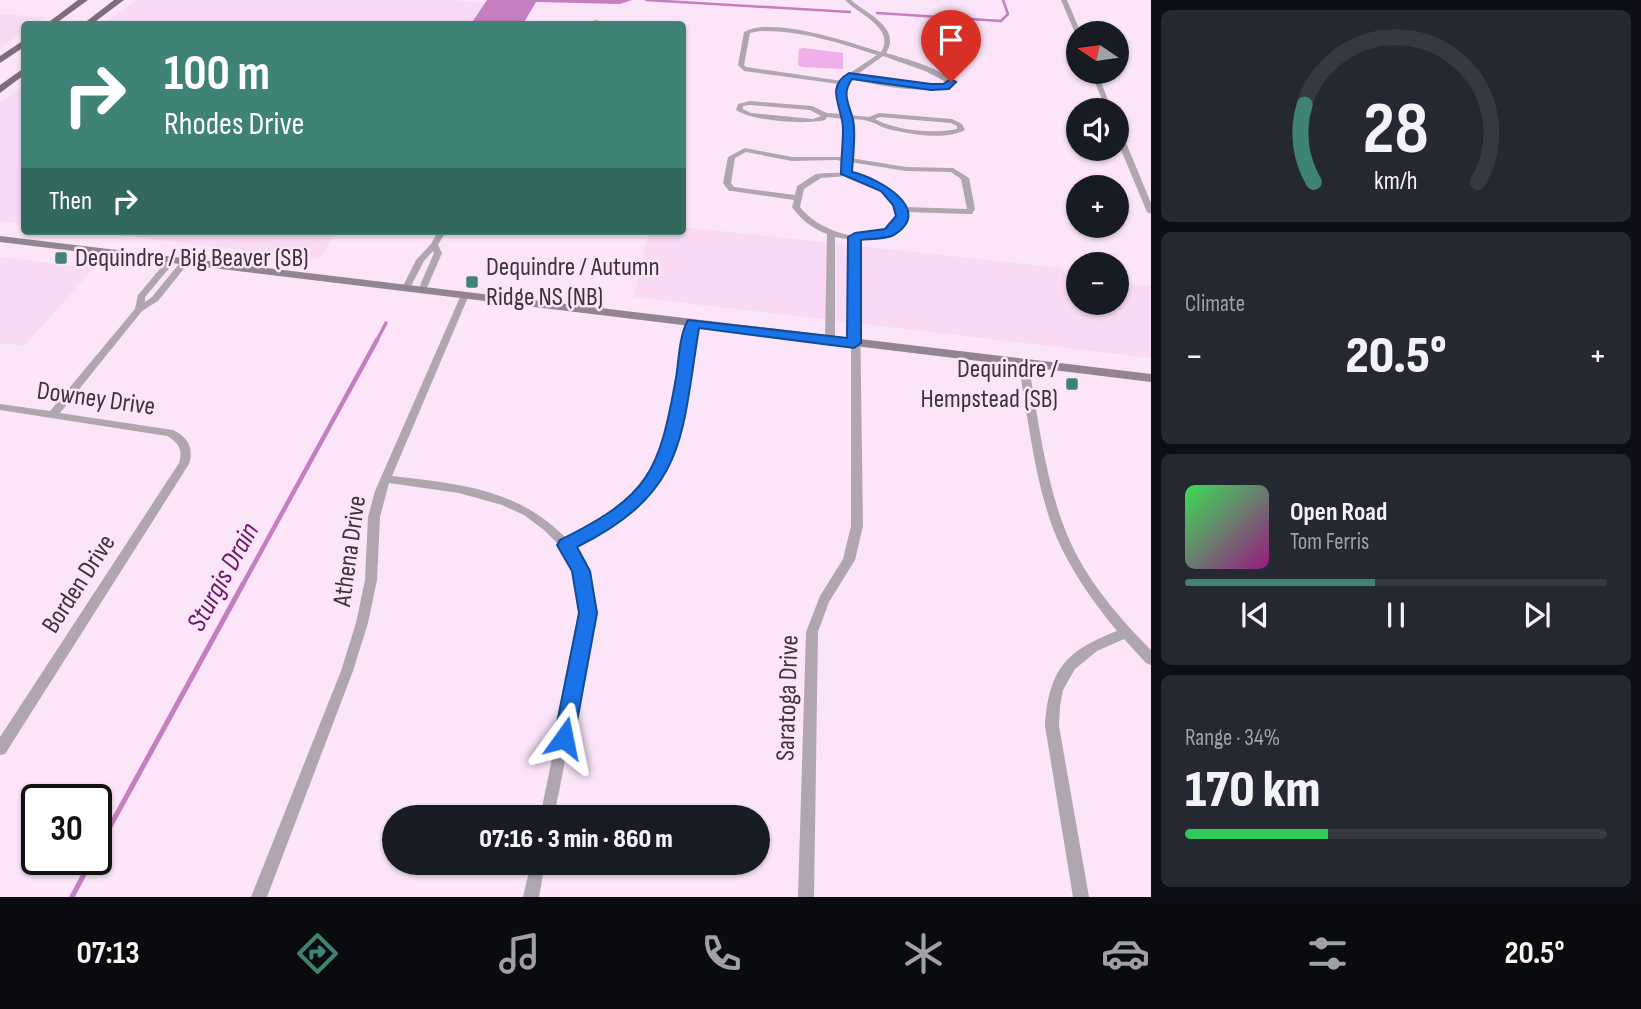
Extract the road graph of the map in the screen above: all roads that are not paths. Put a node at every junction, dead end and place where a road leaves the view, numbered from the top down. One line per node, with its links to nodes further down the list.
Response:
1 (84, 0): 5 (main road)
2 (120, 0): 6 (main road)
3 (848, 0): 11 (street)
4 (1065, 0): 7 (street)
5 (54, 21)
6 (91, 21)
7 (1073, 21)
8 (21, 45): 9 (main road)
9 (14, 50): 10 (main road); 12 (main road)
10 (21, 55)
11 (881, 55): 14 (street); 14 (street); 15 (street)
12 (0, 60)
13 (21, 73): 16 (main road)
14 (849, 76): 15 (street)
15 (843, 82): 18 (street)
16 (0, 90)
17 (825, 115): 17 (street); 18 (street)
18 (848, 117): 19 (street); 20 (street)
19 (870, 119): 19 (street)
20 (846, 159): 22 (street); 23 (street); 24 (street)
21 (1129, 159): 25 (street)
22 (846, 174): 23 (street); 24 (street)
23 (796, 198): 26 (street)
24 (901, 209): 28 (street)
25 (1151, 212)
26 (831, 234): 28 (street); 36 (street)
27 (440, 235): 30 (street)
28 (855, 237): 37 (street, Saratoga Drive)
29 (0, 239): 31 (main road)
30 (434, 245): 32 (street); 33 (street)
31 (179, 260): 32 (main road); 41 (street)
32 (406, 288): 33 (main road)
33 (422, 290): 34 (main road)
34 (466, 295): 35 (main road); 43 (street, Athena Drive)
35 (692, 323): 36 (main road); 44 (street)
36 (830, 340): 37 (main road)
37 (854, 343): 38 (main road); 52 (street, Saratoga Drive)
38 (1023, 363): 39 (main road); 45 (street)
39 (1151, 378)
40 (0, 407): 41 (street, Downey Drive)
41 (53, 415): 42 (street, Downey Drive)
42 (183, 442): 47 (street, Borden Drive)
43 (385, 479): 44 (street); 50 (street, Athena Drive)
44 (566, 545): 48 (street)
45 (1125, 633): 46 (street); 53 (street)
46 (1151, 659)
47 (0, 749)
48 (549, 805)
49 (536, 875): 51 (street)
50 (259, 897)
51 (531, 897)
52 (806, 897)
53 (1081, 897)

